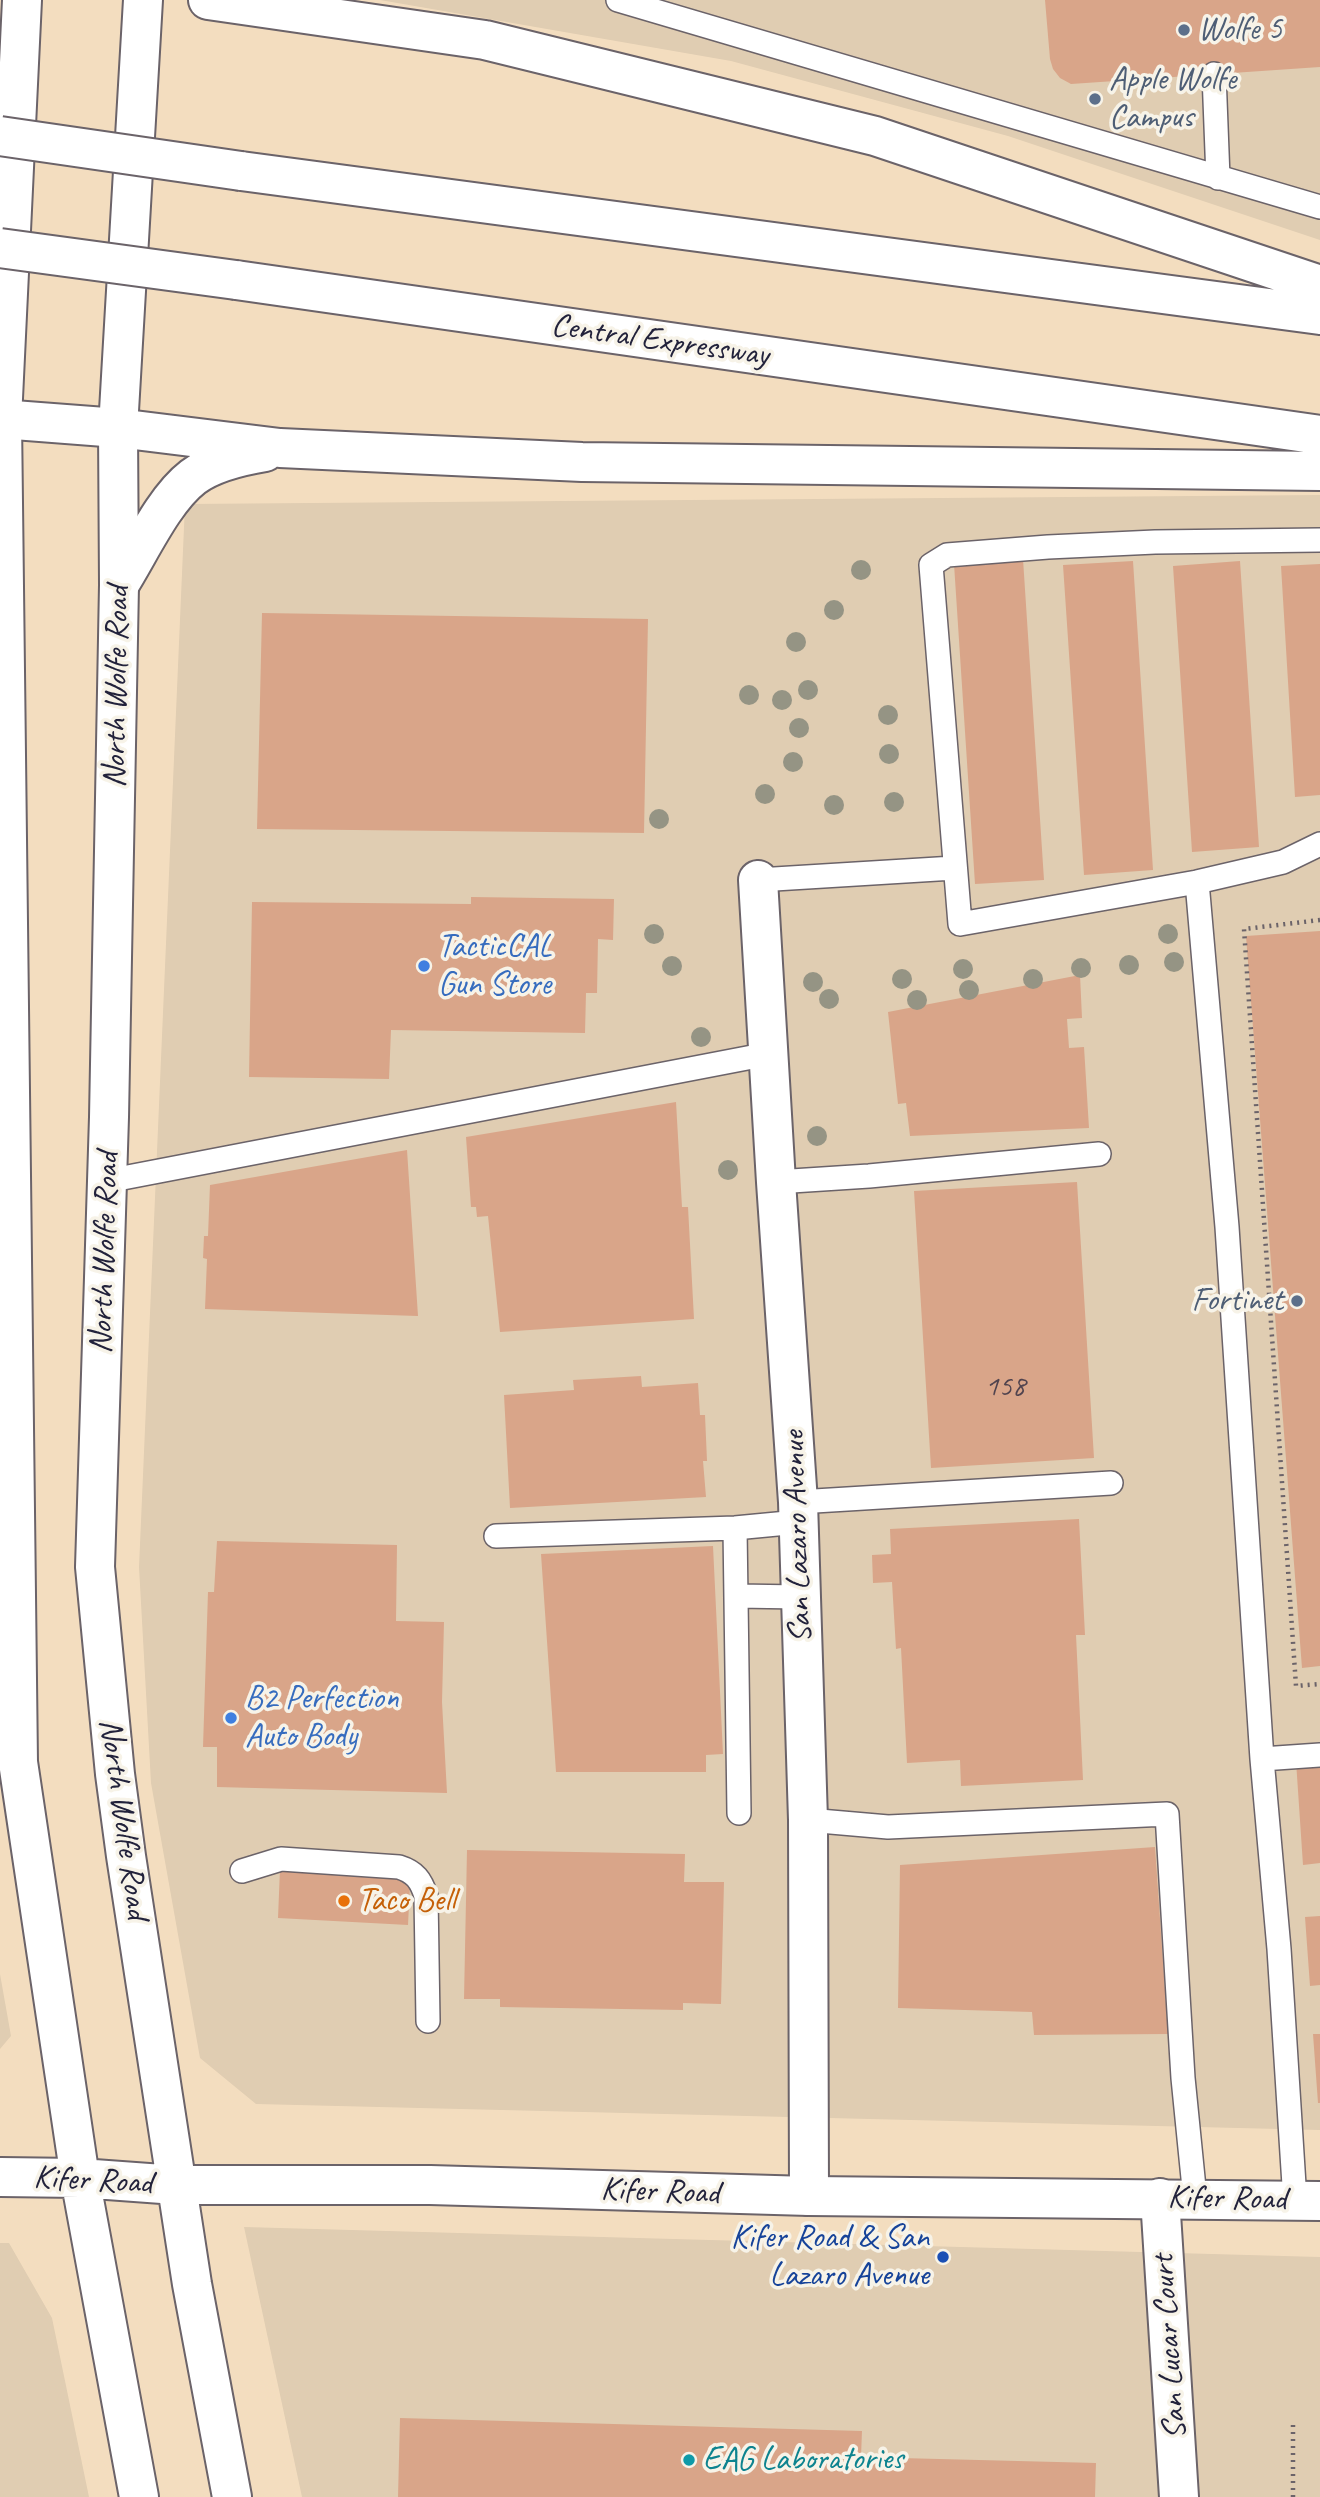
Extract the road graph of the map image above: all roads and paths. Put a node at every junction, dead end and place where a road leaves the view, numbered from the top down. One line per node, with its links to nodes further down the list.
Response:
1 (22, 0): 14 (main road)
2 (143, 0): 15 (main road, North Wolfe Road)
3 (208, 0): 6 (main road)
4 (287, 0): 6 (main road)
5 (618, 0): 9 (lane)
6 (354, 20): 12 (main road)
7 (1214, 74): 9 (lane)
8 (0, 136): 13 (main road, bridge)
9 (1218, 178): 10 (lane)
10 (1320, 207)
11 (0, 248): 16 (main road, Central Expressway, bridge)
12 (1320, 285)
13 (1320, 314)
14 (1, 419): 15 (main road); 21 (main road)
15 (118, 428): 17 (main road); 20 (main road, North Wolfe Road)
16 (1320, 435)
17 (280, 448): 18 (main road); 20 (main road)
18 (1320, 471)
19 (1320, 540): 23 (lane)
20 (120, 585): 29 (main road, North Wolfe Road)
21 (2, 587): 45 (main road)
22 (1320, 844): 25 (lane)
23 (954, 868): 24 (lane); 25 (lane)
24 (758, 880): 27 (main road, San Lazaro Avenue)
25 (1198, 882): 39 (lane)
26 (1320, 920): 37 (path)
27 (768, 1054): 29 (lane); 30 (main road, San Lazaro Avenue)
28 (1099, 1154): 30 (lane)
29 (107, 1181): 46 (main road, North Wolfe Road)
30 (776, 1182): 32 (main road, San Lazaro Avenue)
31 (1111, 1483): 32 (lane)
32 (798, 1512): 33 (lane); 36 (main road, San Lazaro Avenue)
33 (735, 1528): 34 (lane); 35 (lane)
34 (496, 1536)
35 (737, 1597): 36 (lane); 40 (lane)
36 (800, 1597): 41 (main road, San Lazaro Avenue)
37 (1320, 1684)
38 (1320, 1755): 39 (lane)
39 (1262, 1759): 49 (lane)
40 (739, 1813)
41 (808, 1820): 47 (main road, San Lazaro Avenue); 48 (lane)
42 (242, 1871): 43 (lane)
43 (428, 2021)
44 (0, 2177): 45 (main road, Kifer Road)
45 (80, 2178): 46 (main road, Kifer Road); 51 (main road)
46 (176, 2185): 47 (main road, Kifer Road); 52 (main road, North Wolfe Road)
47 (809, 2196): 48 (main road, Kifer Road)
48 (1177, 2198): 49 (main road, Kifer Road); 53 (main road, San Lucar Court)
49 (1308, 2201)
50 (1293, 2426): 54 (path)
51 (139, 2497)
52 (233, 2497)
53 (1179, 2497)
54 (1293, 2497)

